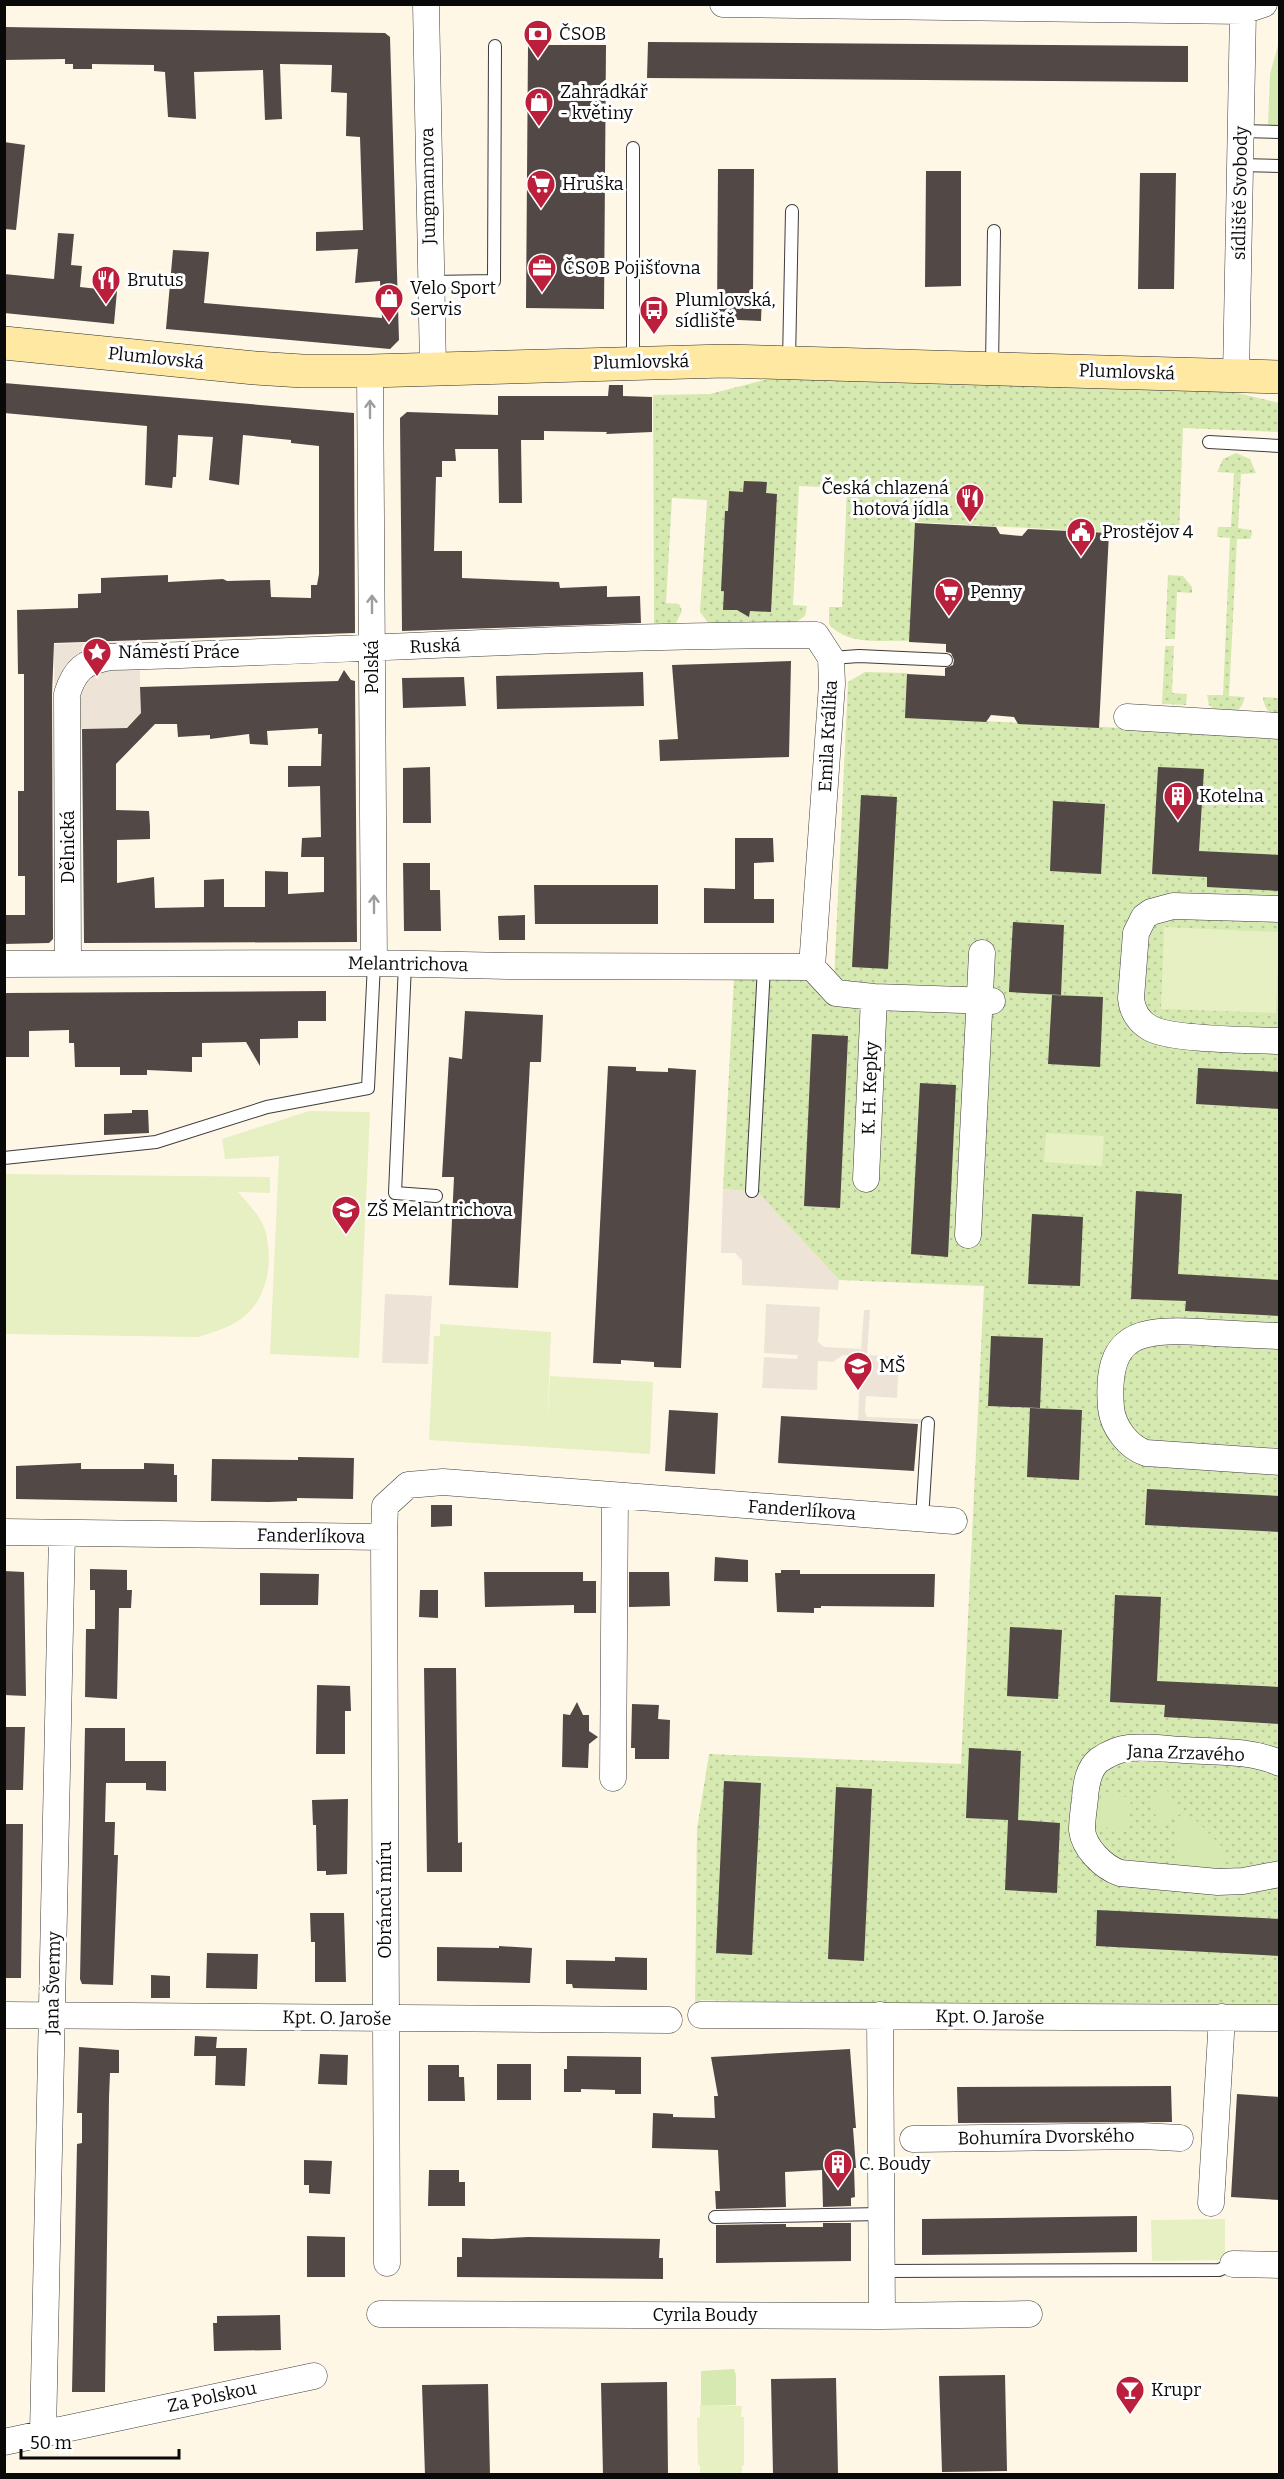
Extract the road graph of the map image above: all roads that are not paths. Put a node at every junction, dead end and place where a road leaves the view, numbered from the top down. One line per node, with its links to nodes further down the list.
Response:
1 (426, 4): 13 (street, Jungmannova)
2 (723, 4): 3 (street, sídliště Svobody)
3 (1128, 7): 4 (street, sídliště Svobody)
4 (1253, 8): 6 (street, sídliště Svobody)
5 (495, 46): 13 (lane)
6 (1241, 131): 7 (lane); 9 (street, sídliště Svobody)
7 (1280, 132)
8 (633, 148): 16 (lane)
9 (1240, 165): 10 (lane); 20 (street, sídliště Svobody)
10 (1280, 166)
11 (792, 211): 15 (lane)
12 (994, 231): 17 (lane)
13 (431, 282): 18 (street, Jungmannova)
14 (4, 343): 19 (main road, Plumlovská)
15 (789, 361): 16 (main road, Plumlovská); 17 (main road, Plumlovská)
16 (633, 362): 18 (main road, Plumlovská)
17 (992, 368): 20 (main road, Plumlovská)
18 (433, 369): 19 (main road, Plumlovská)
19 (370, 371): 25 (street, Polská, one-way to 19)
20 (1236, 376): 21 (main road, Plumlovská)
21 (1280, 378)
22 (1209, 442): 23 (lane)
23 (1280, 446)
24 (654, 639): 25 (street, Ruská); 27 (street, Emila Králíka)
25 (372, 648): 26 (street, Ruská); 33 (street, Polská, one-way to 25)
26 (144, 656): 35 (street, Dělnická)
27 (831, 658): 28 (lane); 38 (street, Emila Králíka)
28 (946, 660)
29 (1127, 717): 30 (street)
30 (1280, 726)
31 (1280, 909): 41 (street)
32 (982, 953): 40 (street)
33 (374, 963): 35 (street, Melantrichova); 36 (street, Melantrichova); 42 (lane)
34 (4, 964): 35 (street, Melantrichova)
35 (68, 964)
36 (405, 964): 37 (street, Melantrichova); 45 (lane)
37 (764, 967): 38 (street, Melantrichova); 44 (lane)
38 (812, 967): 39 (street)
39 (874, 997): 40 (street); 43 (street, K. H. Kepky)
40 (986, 1001): 46 (street)
41 (1280, 1041)
42 (4, 1158)
43 (866, 1179)
44 (752, 1191)
45 (436, 1196)
46 (968, 1235)
47 (1280, 1336): 49 (street)
48 (928, 1422): 51 (lane)
49 (1280, 1462)
50 (615, 1496): 51 (street, Fanderlíkova); 55 (street, Fanderlíkova); 57 (street)
51 (922, 1519): 52 (street, Fanderlíkova)
52 (954, 1521)
53 (4, 1532): 54 (street, Fanderlíkova)
54 (62, 1533): 55 (street, Fanderlíkova); 60 (street, Jana Švermy)
55 (384, 1537): 65 (street, Obránců míru)
56 (1280, 1763): 58 (street, Jana Zrzavého)
57 (613, 1778)
58 (1280, 1874)
59 (4, 2015): 60 (street, Kpt. O. Jaroše)
60 (52, 2015): 65 (street, Kpt. O. Jaroše); 80 (street, Jana Švermy)
61 (701, 2015): 62 (street, Kpt. O. Jaroše)
62 (880, 2015): 63 (street, Kpt. O. Jaroše); 70 (street)
63 (1222, 2018): 64 (street, Kpt. O. Jaroše); 69 (street)
64 (1280, 2018)
65 (386, 2019): 66 (street, Kpt. O. Jaroše); 72 (street, Obránců míru)
66 (669, 2020)
67 (1180, 2138): 68 (street, Bohumíra Dvorského)
68 (913, 2139)
69 (1211, 2204)
70 (881, 2214): 71 (lane); 75 (street)
71 (715, 2217)
72 (387, 2264)
73 (1233, 2264): 74 (street); 75 (lane)
74 (1280, 2265)
75 (881, 2271): 78 (street)
76 (380, 2314): 78 (street, Cyrila Boudy)
77 (1029, 2314): 78 (street, Cyrila Boudy)
78 (882, 2316)
79 (314, 2376): 80 (street, Za Polskou)
80 (43, 2433): 81 (street, Za Polskou)
81 (4, 2442)

